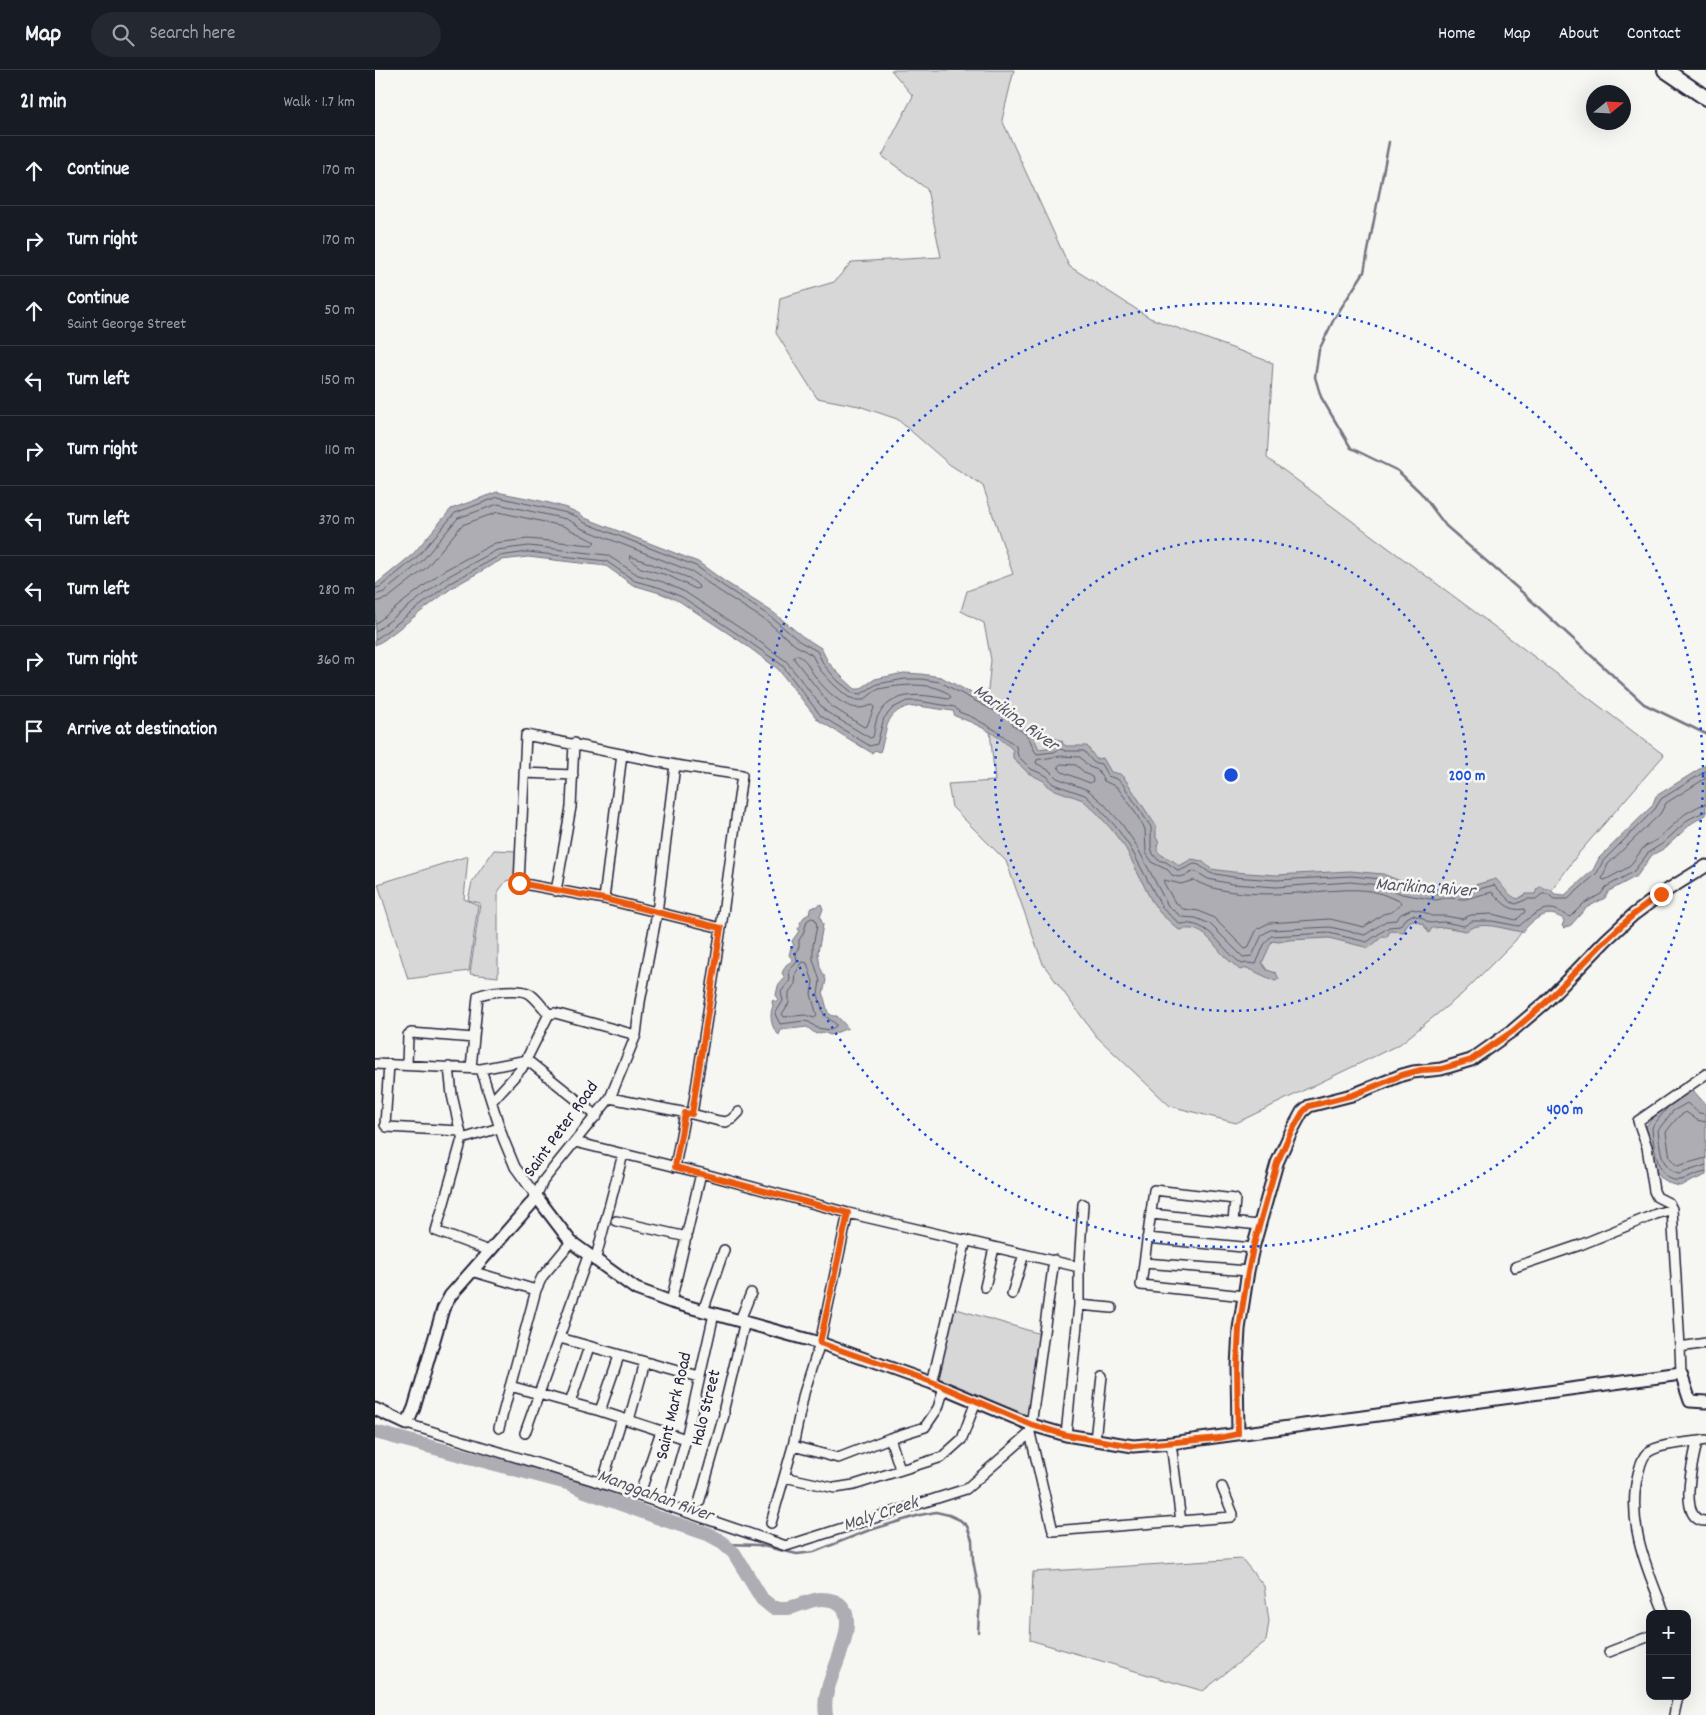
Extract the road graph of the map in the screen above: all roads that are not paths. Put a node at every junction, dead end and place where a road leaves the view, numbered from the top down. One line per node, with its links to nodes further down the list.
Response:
1 (1665, 70): 2 (main road)
2 (1706, 98)
3 (574, 743): 4 (street); 6 (street); 7 (street)
4 (622, 754): 5 (street); 10 (street)
5 (675, 765): 11 (street, Saint Peter Road); 12 (street)
6 (524, 773): 7 (street); 9 (street)
7 (573, 775): 9 (street)
8 (1706, 866): 42 (street)
9 (556, 891): 10 (street)
10 (604, 899): 11 (street)
11 (657, 913): 12 (street); 14 (street, Saint Peter Road)
12 (721, 928): 27 (street)
13 (549, 1014): 14 (street); 15 (street); 16 (street)
14 (636, 1035): 24 (street, Saint Peter Road)
15 (475, 1038): 19 (street); 21 (street)
16 (527, 1060): 22 (street); 25 (street); 28 (street)
17 (375, 1064): 18 (street)
18 (389, 1064): 19 (street); 30 (street)
19 (407, 1065): 20 (street)
20 (449, 1067): 21 (street); 30 (street)
21 (471, 1068): 22 (street)
22 (481, 1069): 25 (street)
23 (1706, 1074): 37 (street)
24 (610, 1098): 27 (street); 28 (street, Saint Peter Road)
25 (492, 1101): 29 (street)
26 (739, 1112): 27 (street)
27 (688, 1113): 33 (street)
28 (597, 1116): 31 (street, Saint Peter Road)
29 (499, 1128): 30 (street); 35 (street)
30 (461, 1135): 50 (street)
31 (575, 1142): 32 (street); 35 (street, Saint Peter Road)
32 (623, 1154): 33 (street); 52 (street)
33 (675, 1167): 34 (street)
34 (701, 1173): 38 (street); 43 (street)
35 (537, 1196): 46 (street); 50 (street, Saint Peter Road)
36 (1083, 1204): 55 (street)
37 (1670, 1206): 56 (street); 73 (street)
38 (848, 1213): 45 (street); 70 (street)
39 (1151, 1214): 41 (street); 41 (street); 44 (street)
40 (616, 1221): 43 (street)
41 (1233, 1222): 42 (street)
42 (1259, 1225): 48 (street)
43 (687, 1237): 64 (street)
44 (1147, 1238): 48 (street); 54 (street)
45 (966, 1240): 47 (street); 79 (street)
46 (571, 1242): 52 (street); 60 (street)
47 (994, 1248): 51 (street); 59 (street)
48 (1253, 1248): 58 (street)
49 (724, 1250): 67 (street, Saint Mark Road)
50 (489, 1251): 57 (street, Saint Peter Road)
51 (1024, 1254): 53 (street); 62 (street)
52 (591, 1259): 64 (street); 69 (street)
53 (1054, 1260): 55 (street); 91 (street)
54 (1144, 1263): 58 (street); 63 (street)
55 (1079, 1267): 65 (street)
56 (1515, 1267)
57 (471, 1271): 60 (street); 89 (street, Saint Peter Road)
58 (1248, 1272): 63 (street)
59 (985, 1287)
60 (536, 1290): 80 (street)
61 (751, 1293): 68 (street, Halo Street)
62 (1012, 1294)
63 (1244, 1296): 94 (street)
64 (671, 1302): 67 (street)
65 (1079, 1305): 66 (street); 95 (street)
66 (1112, 1308)
67 (709, 1312): 68 (street); 78 (street, Saint Mark Road)
68 (743, 1321): 70 (street); 107 (street, Halo Street)
69 (560, 1338): 72 (street); 82 (street)
70 (820, 1343): 79 (street); 101 (street)
71 (1706, 1343): 73 (street)
72 (589, 1347): 74 (street); 85 (street)
73 (1680, 1347): 76 (street)
74 (619, 1356): 75 (street); 87 (street)
75 (645, 1362): 78 (street); 88 (street)
76 (1681, 1374): 84 (street); 94 (street)
77 (1102, 1376): 98 (street)
78 (699, 1377): 97 (street, Saint Mark Road)
79 (932, 1382): 81 (street)
80 (510, 1386): 82 (street); 90 (street)
81 (945, 1388): 83 (street); 96 (street)
82 (540, 1393): 85 (street); 93 (street)
83 (976, 1401): 91 (street); 102 (street)
84 (1706, 1402)
85 (570, 1403): 87 (street)
86 (375, 1409): 89 (street)
87 (600, 1411): 88 (street)
88 (626, 1419): 92 (street); 104 (street)
89 (407, 1424): 104 (street)
90 (499, 1428)
91 (1031, 1429): 95 (street); 108 (street); 110 (street)
92 (661, 1431): 97 (street); 106 (street)
93 (525, 1433)
94 (1238, 1434): 100 (street)
95 (1066, 1435): 98 (street)
96 (890, 1438): 101 (street); 102 (street)
97 (686, 1439): 108 (street, Saint Mark Road)
98 (1095, 1440): 100 (street)
99 (1702, 1441): 109 (street); 112 (street)
100 (1171, 1444): 110 (street)
101 (793, 1446): 103 (street)
102 (900, 1470): 103 (street)
103 (784, 1477): 111 (street)
104 (602, 1484): 106 (street)
105 (1222, 1488): 110 (street)
106 (639, 1496): 108 (street)
107 (699, 1503)
108 (667, 1506)
109 (1706, 1521)
110 (1181, 1522)
111 (771, 1523)
112 (1663, 1610)
113 (1646, 1638): 114 (street)
114 (1609, 1652)
115 (1677, 1700): 116 (street)
116 (1674, 1715)

